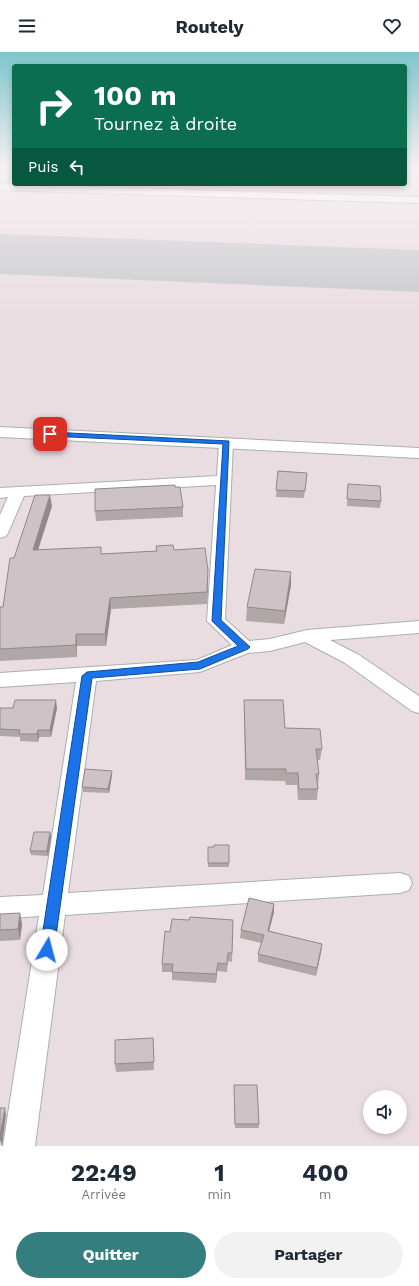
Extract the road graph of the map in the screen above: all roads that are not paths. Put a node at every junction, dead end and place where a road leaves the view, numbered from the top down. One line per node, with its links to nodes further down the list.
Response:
1 (0, 432): 2 (street)
2 (226, 442): 3 (street); 4 (street)
3 (419, 454)
4 (224, 480): 6 (street); 10 (street)
5 (0, 493): 6 (street)
6 (18, 493): 7 (street)
7 (0, 533)
8 (419, 627): 9 (street)
9 (307, 636): 10 (street); 13 (street)
10 (245, 647): 11 (street)
11 (87, 676): 12 (street); 15 (street)
12 (0, 680)
13 (419, 706)
14 (400, 883): 15 (street)
15 (54, 904): 16 (street); 17 (street)
16 (0, 908)
17 (19, 1146)

